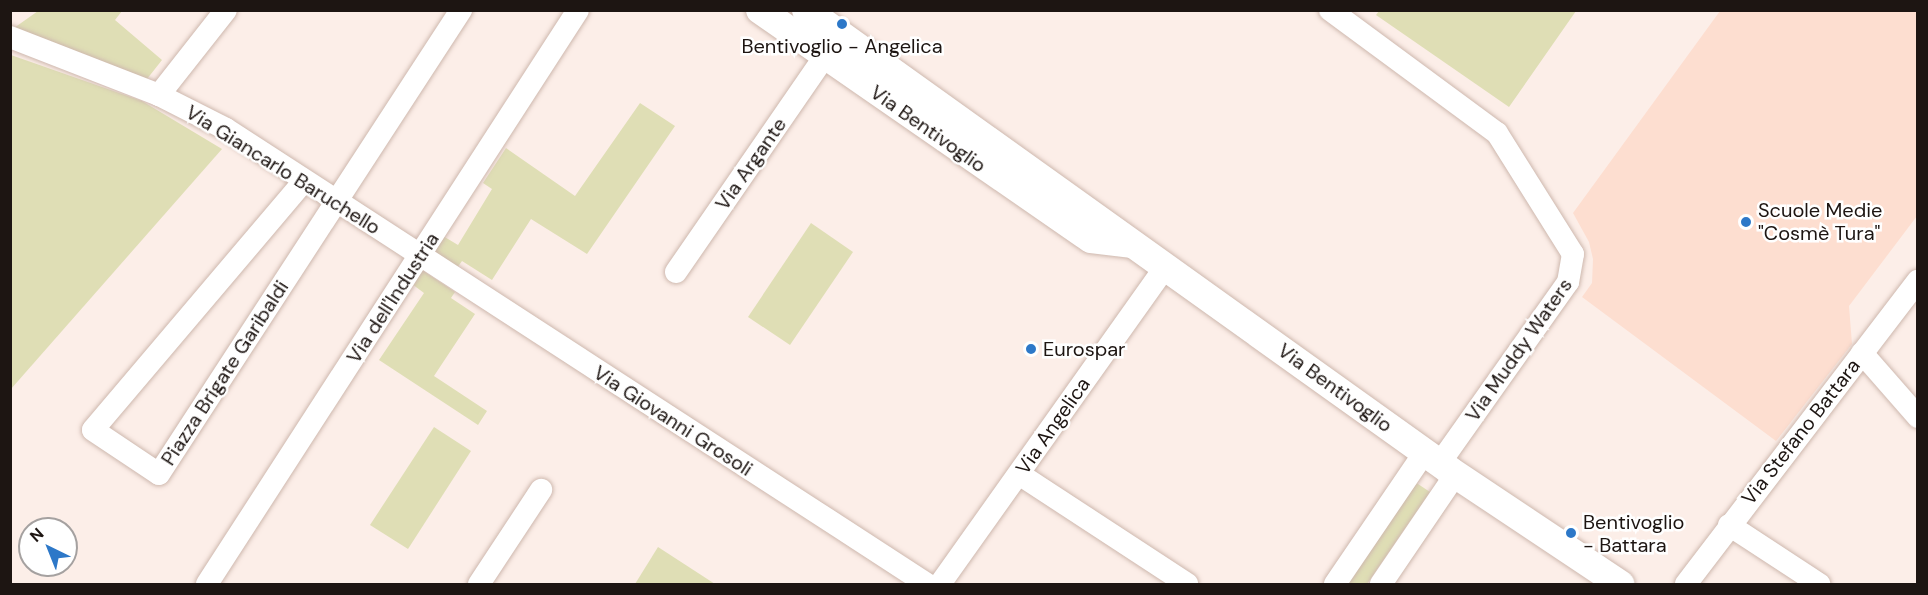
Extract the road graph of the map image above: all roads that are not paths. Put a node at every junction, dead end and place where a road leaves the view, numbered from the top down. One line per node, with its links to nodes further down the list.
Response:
1 (226, 10): 9 (street)
2 (461, 10): 14 (street)
3 (578, 10): 16 (street, Via dell'Industria)
4 (760, 10): 8 (street, Via Bentivoglio)
5 (806, 10): 10 (street, Via Bentivoglio)
6 (1330, 10): 22 (street, Via Muddy Waters)
7 (10, 37): 9 (street, Via Giancarlo Baruchello)
8 (825, 56): 13 (street, Via Bentivoglio); 18 (street, Via Argante)
9 (159, 95): 12 (street, Via Giancarlo Baruchello)
10 (1004, 151): 11 (street, Via Bentivoglio); 13 (street)
11 (1031, 170): 13 (street); 15 (street, Via Bentivoglio)
12 (304, 181): 14 (street, Via Giancarlo Baruchello); 14 (street, Piazza Brigate Garibaldi)
13 (1005, 183): 15 (street, Via Bentivoglio)
14 (336, 202): 16 (street, Via Giancarlo Baruchello)
15 (1134, 244): 17 (street, Via Bentivoglio)
16 (419, 257): 27 (street, Via dell'Industria); 29 (street, Via Giovanni Grosoli)
17 (1165, 267): 22 (street, Via Bentivoglio); 23 (street, Via Angelica)
18 (676, 272)
19 (1917, 281): 20 (street, Via Stefano Battara)
20 (1862, 353): 21 (street); 25 (street, Via Stefano Battara)
21 (1917, 417)
22 (1439, 464): 26 (street, Via Bentivoglio); 32 (street); 33 (street)
23 (1018, 474): 30 (street, Via Angelica); 31 (street)
24 (541, 490): 28 (street)
25 (1729, 525): 36 (street, Via Stefano Battara); 37 (street)
26 (1535, 531): 34 (street, Via Bentivoglio); 35 (street, Via Bentivoglio)
27 (213, 582)
28 (479, 585)
29 (927, 585)
30 (940, 585)
31 (1187, 585)
32 (1335, 585)
33 (1381, 585)
34 (1592, 585)
35 (1620, 585)
36 (1686, 585)
37 (1819, 585)

